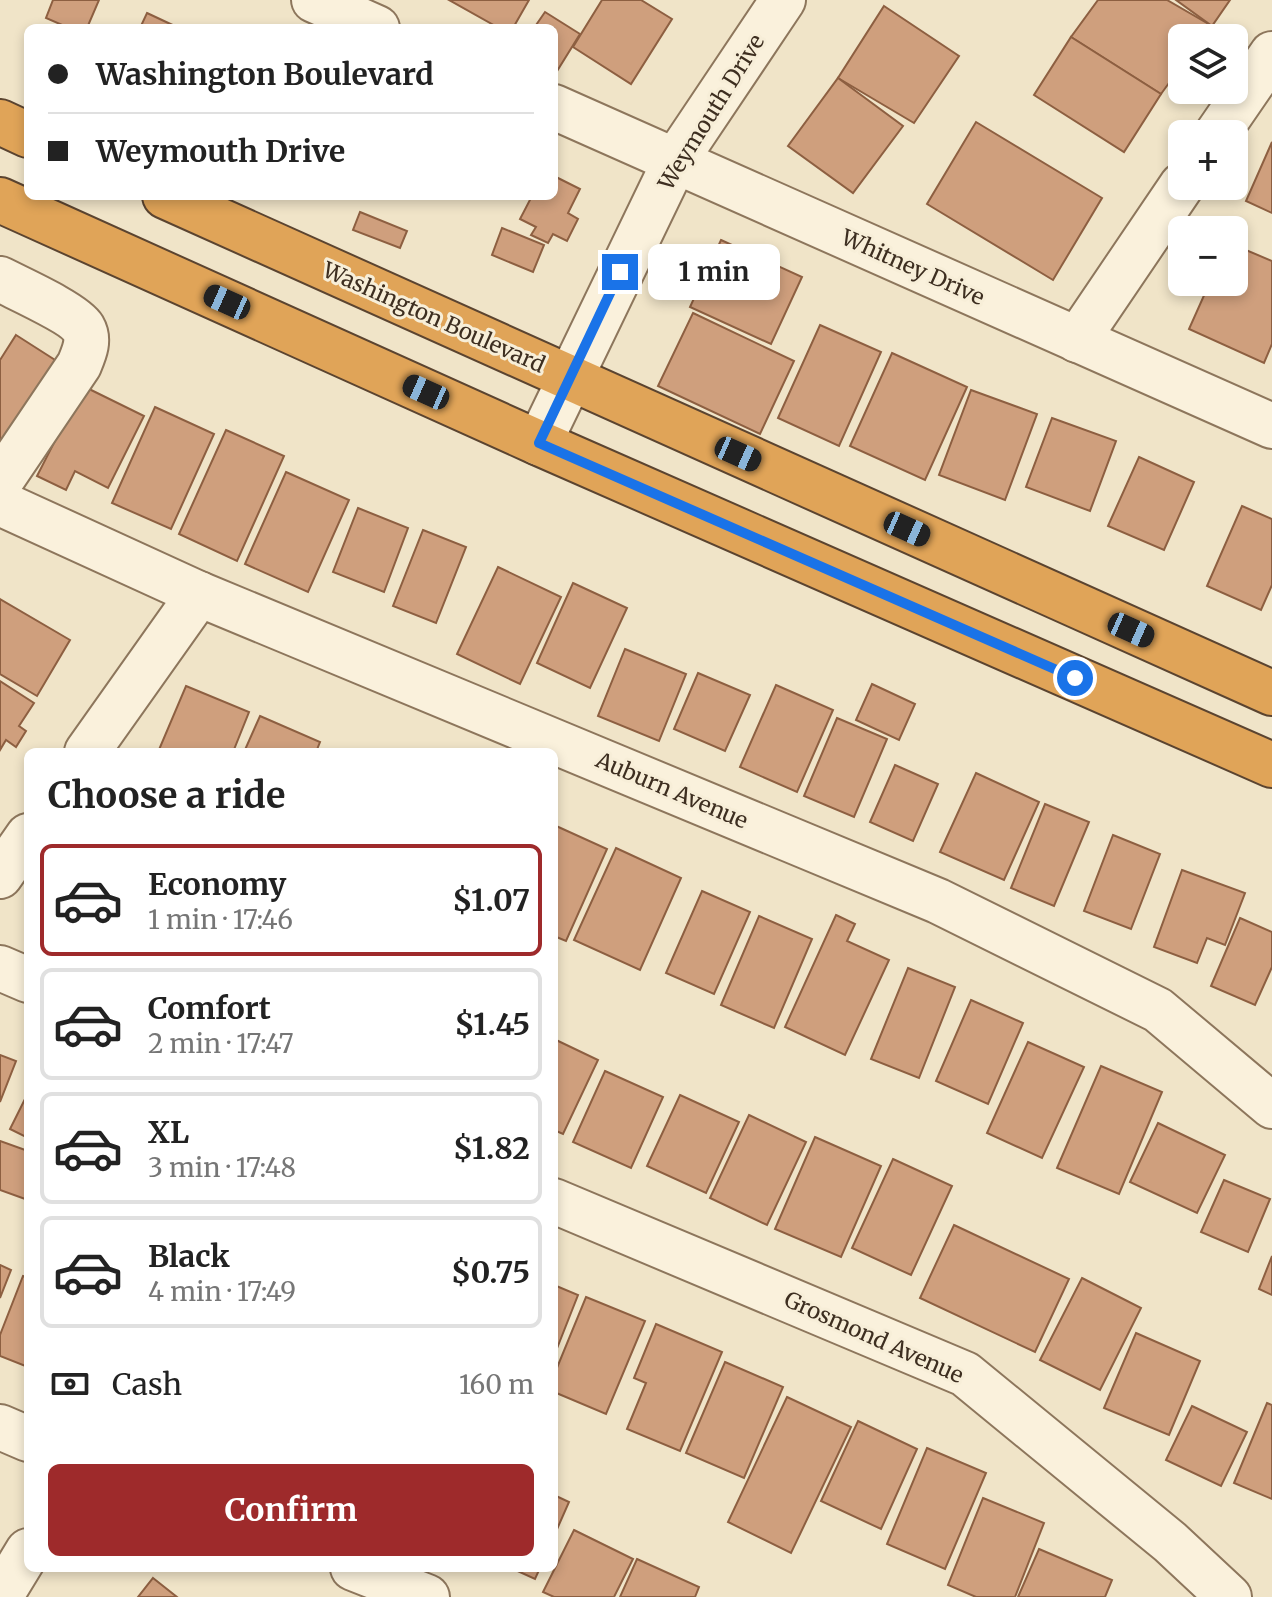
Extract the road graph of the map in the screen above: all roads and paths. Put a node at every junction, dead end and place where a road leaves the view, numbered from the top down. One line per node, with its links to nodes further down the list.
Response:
1 (314, 0): 3 (street)
2 (783, 0): 9 (street, Weymouth Drive)
3 (368, 24)
4 (1272, 54): 6 (street)
5 (558, 109): 9 (street, Whitney Drive)
6 (1227, 120)
7 (0, 122): 8 (highway)
8 (24, 133)
9 (675, 161): 14 (street, Whitney Drive); 15 (street, Weymouth Drive)
10 (0, 200): 17 (highway)
11 (174, 200): 15 (highway, Washington Boulevard)
12 (1172, 200): 14 (street)
13 (0, 279): 18 (street)
14 (1077, 340): 16 (street, Whitney Drive)
15 (569, 378): 17 (street, Weymouth Drive); 21 (highway, Washington Boulevard)
16 (1272, 426)
17 (539, 443): 23 (highway)
18 (0, 482)
19 (0, 503): 20 (street, Auburn Avenue)
20 (199, 594): 22 (street); 28 (street, Auburn Avenue)
21 (1272, 693)
22 (90, 748)
23 (1272, 765)
24 (24, 842): 25 (street)
25 (0, 876)
26 (0, 968): 27 (street)
27 (24, 978)
28 (1272, 1106)
29 (558, 1203): 36 (street, Grosmond Avenue)
30 (0, 1427): 31 (street)
31 (24, 1437)
32 (24, 1558): 34 (street)
33 (363, 1572): 35 (street)
34 (0, 1597)
35 (427, 1597)
36 (1229, 1597)

